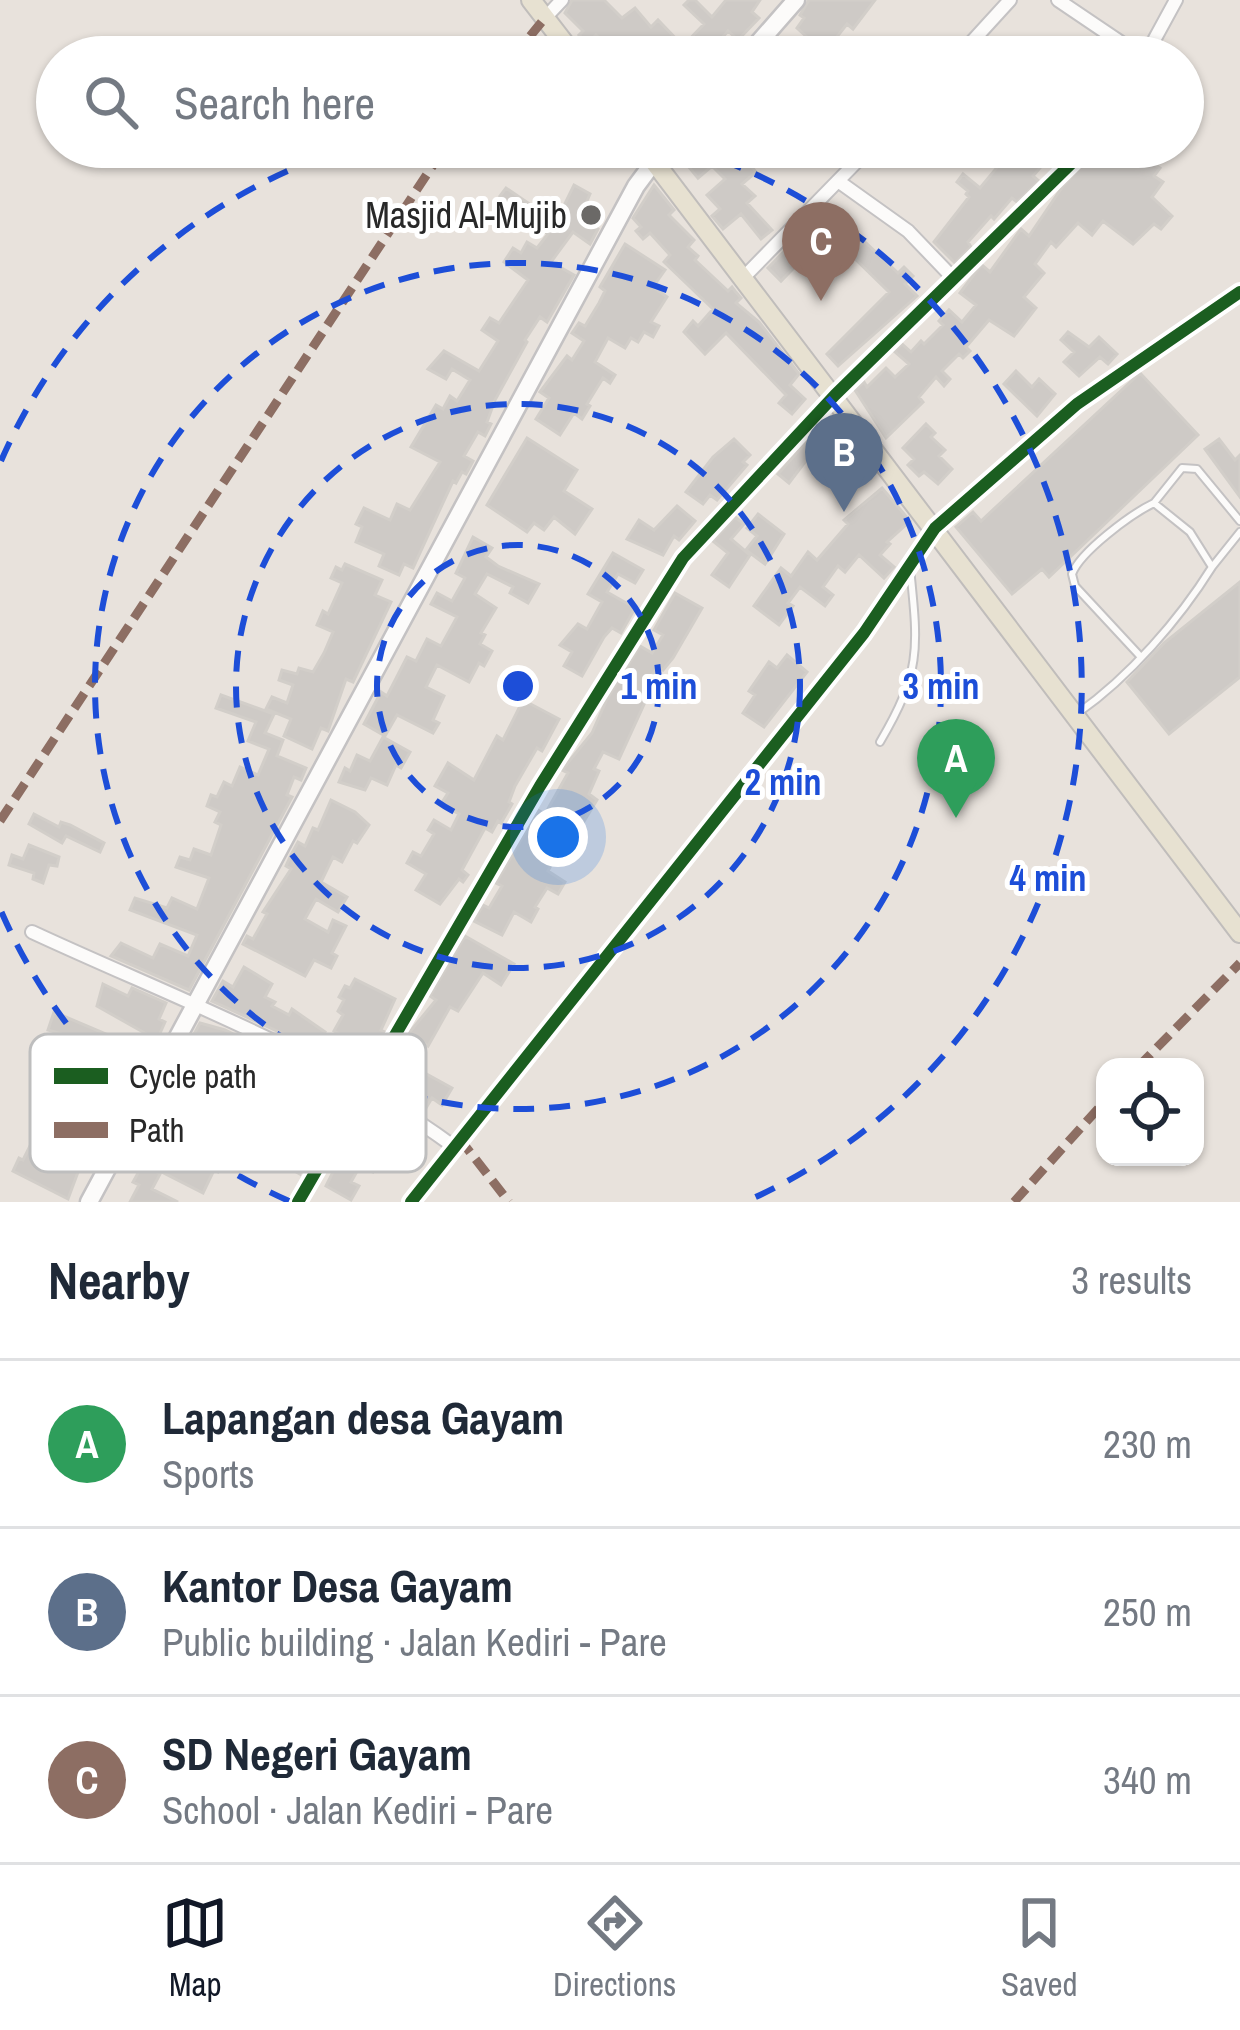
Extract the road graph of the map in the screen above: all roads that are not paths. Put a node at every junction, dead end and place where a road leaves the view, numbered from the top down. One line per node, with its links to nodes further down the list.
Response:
1 (531, 0): 7 (main road)
2 (562, 0): 7 (street)
3 (796, 0): 9 (street)
4 (1010, 0): 10 (street)
5 (1058, 0): 11 (street)
6 (1176, 0): 12 (street)
7 (545, 18): 8 (main road)
8 (558, 36)
9 (764, 36)
10 (977, 36)
11 (1111, 36)
12 (1156, 36)
13 (645, 168): 33 (street)
14 (666, 168): 18 (main road)
15 (851, 168): 17 (street)
16 (1067, 168): 19 (street)
17 (838, 181): 18 (street); 19 (street)
18 (745, 277): 21 (main road)
19 (955, 280): 21 (street)
20 (1240, 292): 24 (street)
21 (835, 395): 24 (main road); 36 (street)
22 (1154, 503): 23 (lane); 27 (lane); 28 (lane)
23 (1240, 521)
24 (935, 528): 26 (street); 29 (main road)
25 (1240, 532): 27 (lane)
26 (910, 565): 30 (lane); 38 (street)
27 (1212, 567): 28 (lane)
28 (1140, 656): 29 (lane)
29 (1075, 715): 32 (main road)
30 (880, 742)
31 (32, 932): 33 (street)
32 (1240, 933)
33 (197, 1004): 34 (street); 35 (street)
34 (180, 1034)
35 (256, 1034)
36 (396, 1034)
37 (426, 1126): 38 (street)
38 (453, 1146): 43 (street)
39 (105, 1172): 41 (street)
40 (316, 1172): 42 (street)
41 (88, 1202)
42 (298, 1202)
43 (412, 1202)

